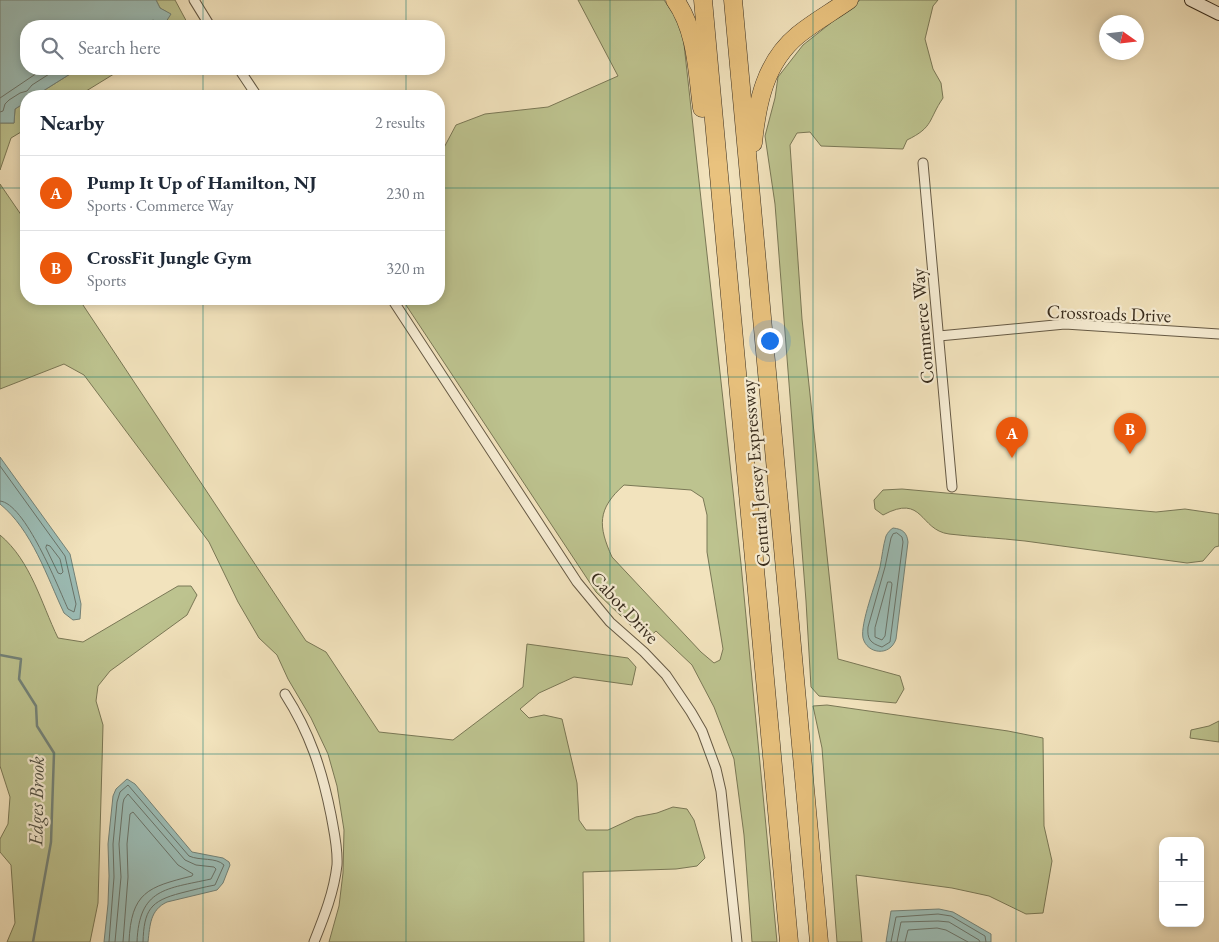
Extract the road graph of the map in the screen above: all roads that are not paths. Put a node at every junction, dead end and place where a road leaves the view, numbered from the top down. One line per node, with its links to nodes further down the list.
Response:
1 (194, 0): 8 (street)
2 (675, 0): 14 (highway)
3 (703, 0): 14 (highway, Central Jersey Expressway)
4 (733, 0): 13 (highway, Central Jersey Expressway)
5 (848, 0): 13 (highway)
6 (1191, 0): 7 (street)
7 (1219, 14)
8 (206, 20)
9 (243, 75): 10 (street)
10 (253, 90)
11 (923, 163): 16 (street, Commerce Way)
12 (396, 305): 20 (street, Cabot Drive)
13 (763, 328): 22 (highway, Central Jersey Expressway)
14 (733, 330): 21 (highway, Central Jersey Expressway)
15 (1219, 334): 16 (street, Crossroads Drive)
16 (939, 336): 17 (street, Commerce Way)
17 (952, 487)
18 (285, 694): 19 (street)
19 (314, 942)
20 (737, 942)
21 (789, 942)
22 (819, 942)

